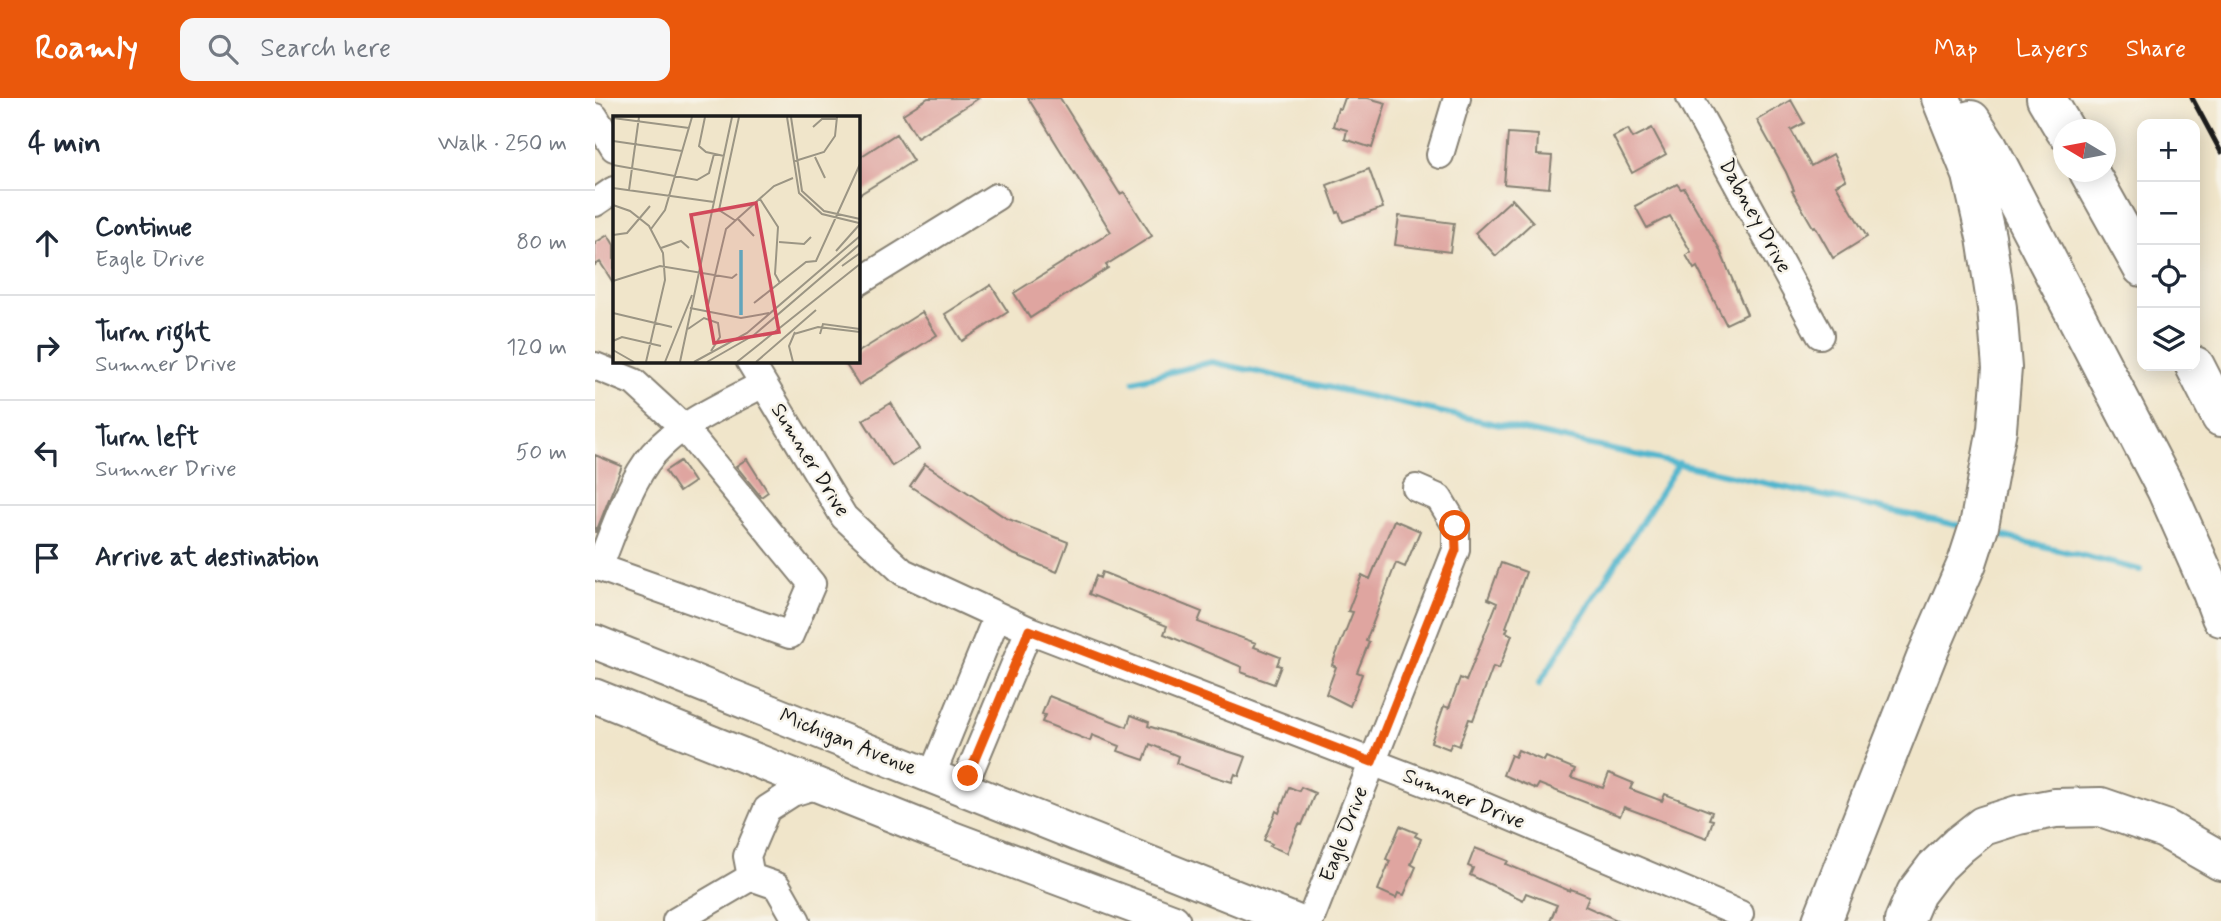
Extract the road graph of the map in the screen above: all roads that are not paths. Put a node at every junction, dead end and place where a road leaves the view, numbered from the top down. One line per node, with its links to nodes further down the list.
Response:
1 (1457, 98): 9 (street)
2 (1690, 98): 16 (street, Dabney Drive)
3 (1941, 98): 42 (highway)
4 (1957, 98): 26 (highway)
5 (2046, 98): 7 (highway)
6 (595, 117): 8 (street)
7 (2058, 119)
8 (613, 146)
9 (1440, 155)
10 (2095, 182): 14 (highway)
11 (613, 191): 13 (street)
12 (996, 197): 15 (street)
13 (595, 204)
14 (2137, 258)
15 (859, 282)
16 (1820, 335)
17 (750, 362): 20 (street, Sumner Drive)
18 (595, 366): 22 (street)
19 (2198, 371): 21 (highway)
20 (763, 384): 22 (street); 25 (street, Sumner Drive)
21 (2219, 411)
22 (684, 427): 24 (street); 24 (street)
23 (1416, 488): 30 (street, Eagle Drive)
24 (597, 566)
25 (997, 616): 27 (street, Sumner Drive); 31 (street)
26 (2221, 617)
27 (1029, 630): 30 (street, Sumner Drive); 33 (street)
28 (595, 642): 31 (main road, Michigan Avenue)
29 (595, 696): 32 (main road)
30 (1372, 762): 36 (street, Sumner Drive); 41 (street, Eagle Drive)
31 (932, 775): 33 (main road, Michigan Avenue)
32 (818, 785): 35 (street); 39 (main road)
33 (963, 788): 40 (main road, Michigan Avenue)
34 (2221, 861): 43 (highway)
35 (751, 877): 37 (street); 38 (street)
36 (1739, 914)
37 (676, 921)
38 (797, 921)
39 (1173, 921)
40 (1295, 921)
41 (1310, 921)
42 (1822, 921)
43 (1904, 921)

